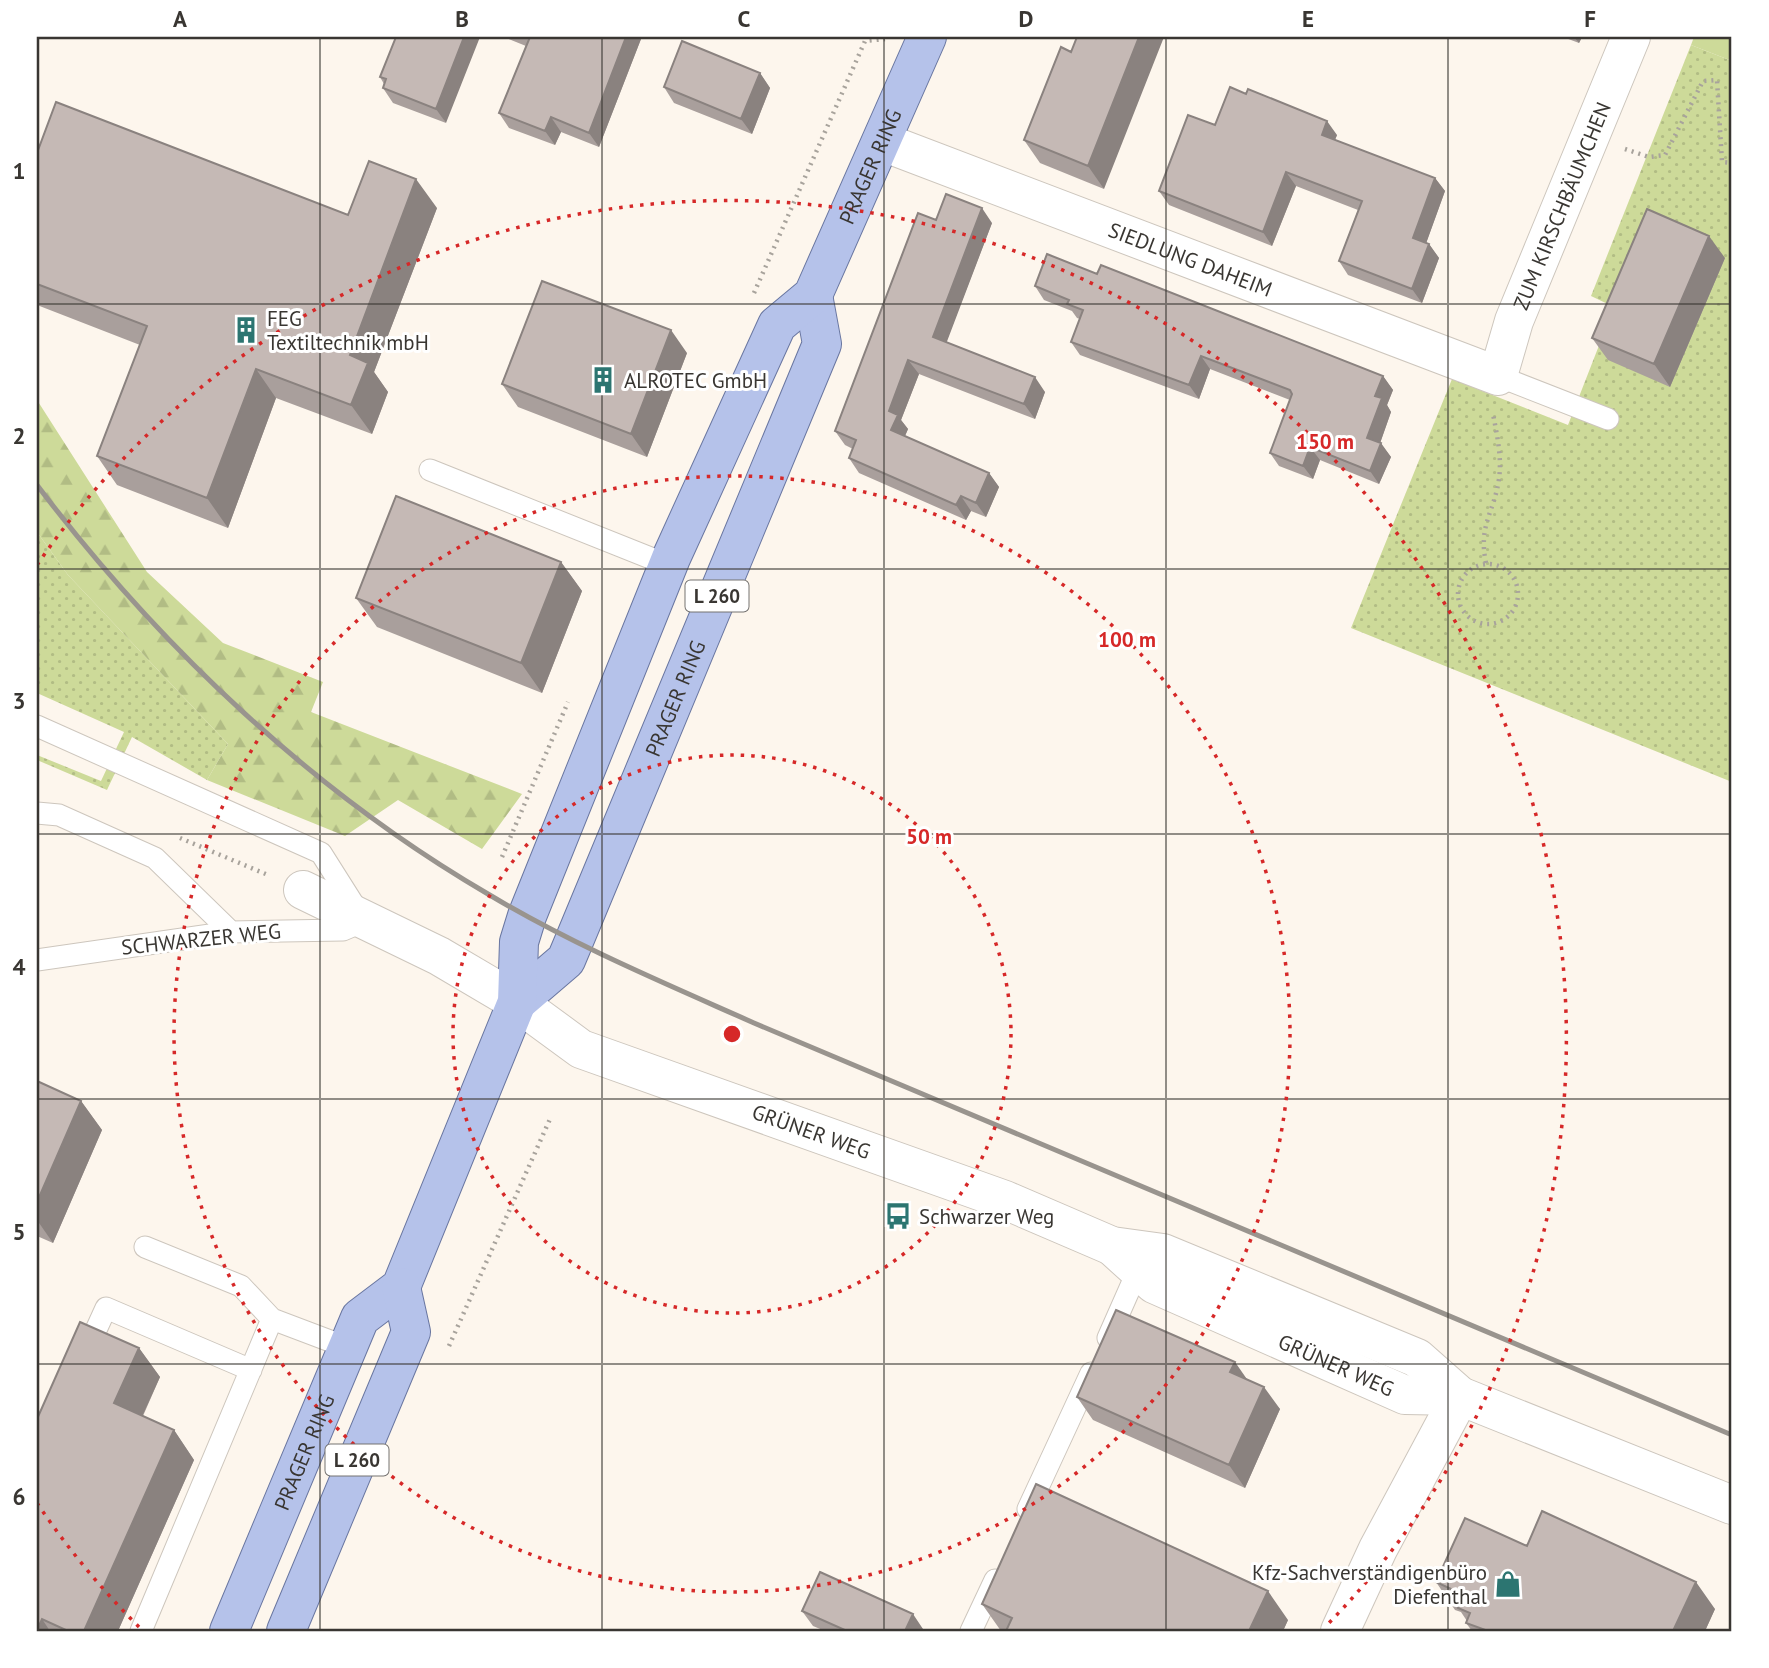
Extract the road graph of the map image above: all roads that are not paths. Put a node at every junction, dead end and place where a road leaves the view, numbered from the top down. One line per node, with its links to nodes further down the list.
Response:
1 (927, 37): 3 (main road, PRAGER RING / L 260)
2 (1631, 37): 5 (street, ZUM KIRSCHBÄUMCHEN)
3 (883, 142): 4 (main road, PRAGER RING / L 260); 5 (street, SIEDLUNG DAHEIM)
4 (813, 295): 8 (main road, PRAGER RING / L 260); 15 (main road, PRAGER RING / L 260)
5 (1497, 376): 6 (lane)
6 (1608, 419)
7 (430, 470): 8 (lane)
8 (668, 565): 15 (main road, PRAGER RING / L 260)
9 (37, 726): 12 (lane)
10 (37, 813): 13 (lane)
11 (303, 890): 12 (street)
12 (365, 921): 13 (lane, SCHWARZER WEG); 15 (street)
13 (231, 932): 14 (lane, SCHWARZER WEG)
14 (37, 960)
15 (517, 1002): 17 (street, GRÜNER WEG); 18 (main road, PRAGER RING / L 260)
16 (145, 1247): 19 (lane)
17 (1125, 1258): 23 (street, GRÜNER WEG); 25 (lane)
18 (401, 1287): 20 (main road, PRAGER RING / L 260); 29 (main road, L 260)
19 (272, 1319): 20 (lane); 21 (lane)
20 (346, 1347): 28 (main road, PRAGER RING / L 260)
21 (251, 1370): 22 (lane); 27 (lane)
22 (77, 1372)
23 (1460, 1396): 24 (street, GRÜNER WEG); 31 (street)
24 (1732, 1505)
25 (1020, 1526)
26 (1004, 1561): 30 (lane)
27 (141, 1631)
28 (229, 1631)
29 (286, 1631)
30 (971, 1631)
31 (1340, 1631)

